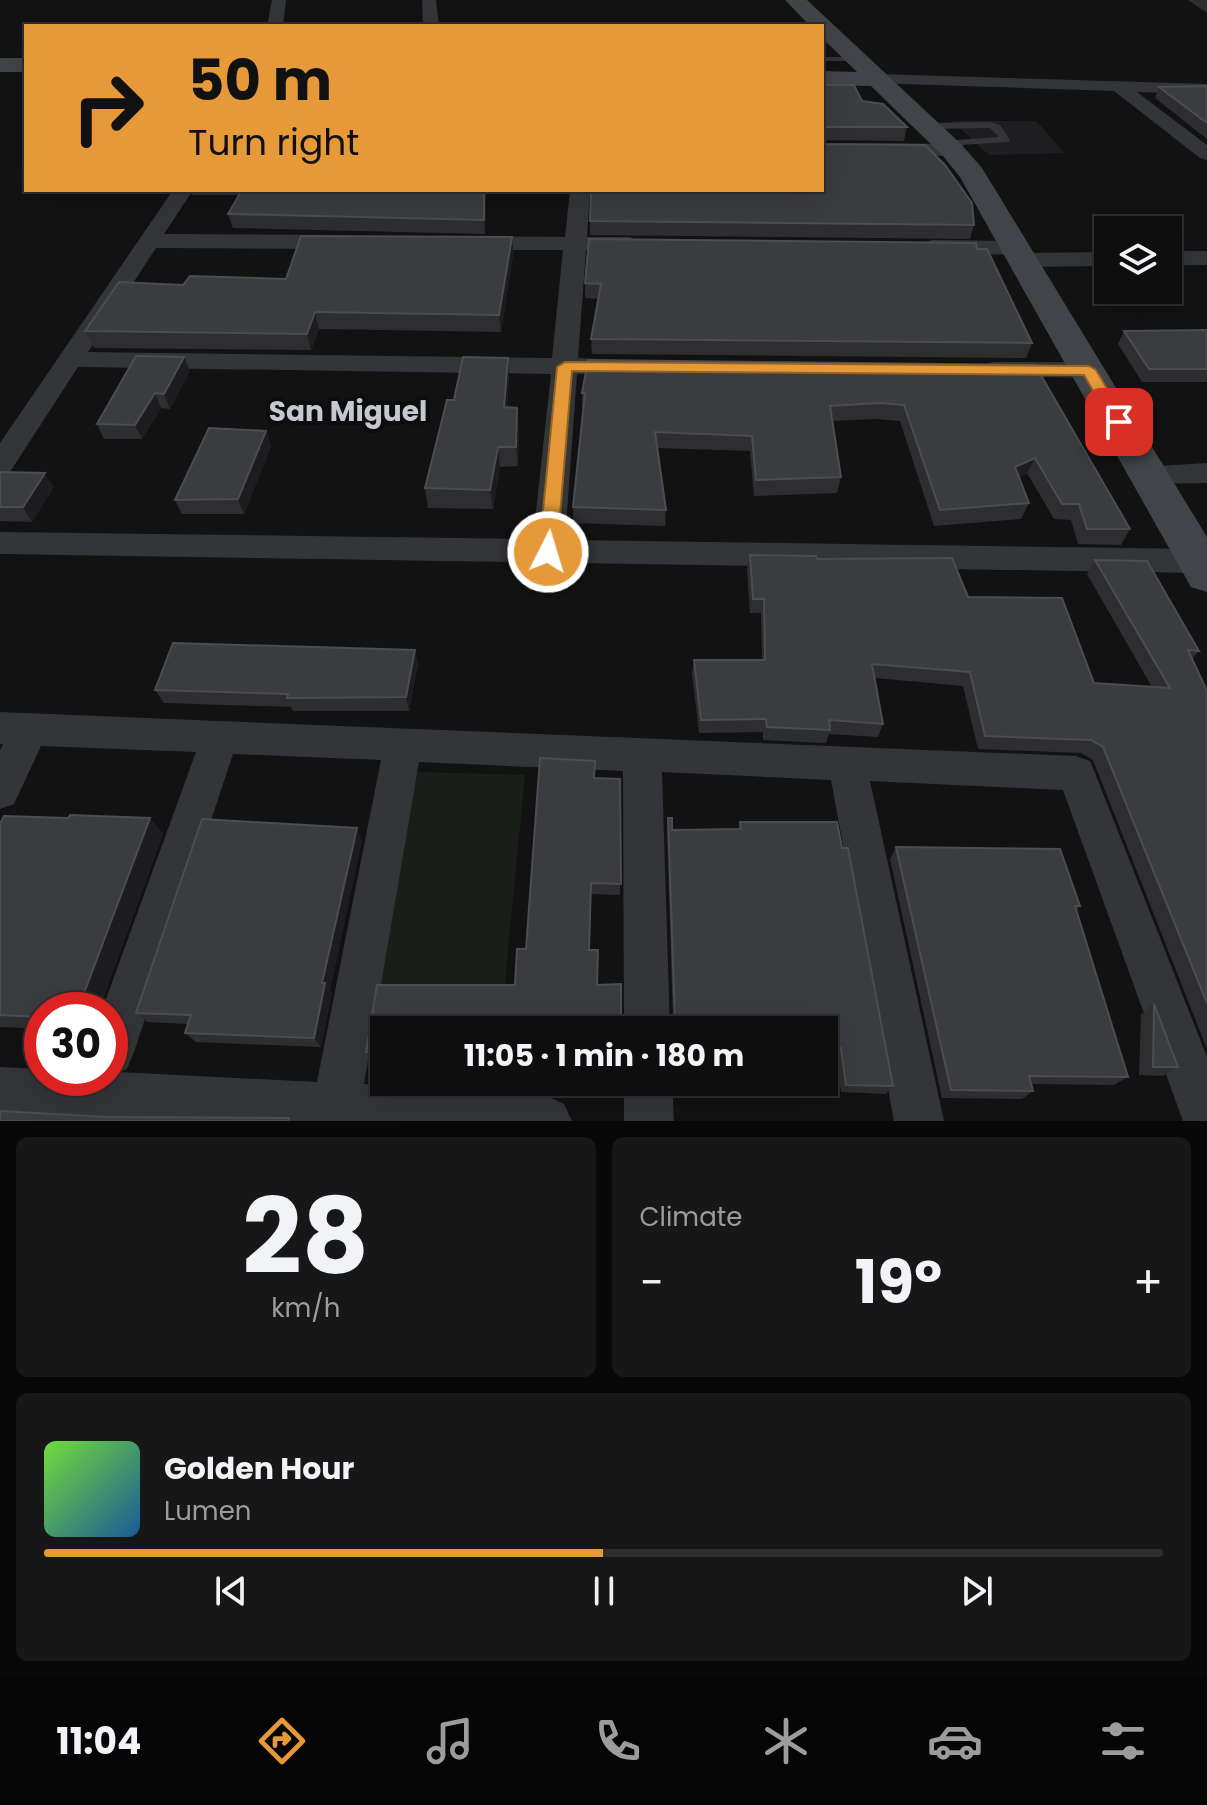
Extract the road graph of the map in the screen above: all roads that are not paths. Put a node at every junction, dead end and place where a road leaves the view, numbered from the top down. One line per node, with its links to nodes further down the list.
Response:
1 (279, 0): 4 (street)
2 (429, 0): 5 (street)
3 (795, 0): 6 (main road)
4 (275, 24)
5 (431, 24)
6 (820, 24)
7 (824, 27): 11 (main road)
8 (824, 59): 11 (lane)
9 (0, 65): 10 (main road)
10 (24, 65)
11 (868, 69): 12 (main road); 13 (street); 15 (main road)
12 (824, 78)
13 (1118, 86): 14 (street); 17 (street)
14 (1207, 89)
15 (941, 140): 15 (lane); 16 (street); 26 (main road)
16 (824, 149)
17 (1207, 154)
18 (182, 192): 20 (street)
19 (580, 192): 23 (street)
20 (149, 241): 21 (street); 30 (street)
21 (370, 242)
22 (449, 243): 23 (street)
23 (576, 244): 24 (street); 31 (street)
24 (655, 244)
25 (907, 247): 26 (street)
26 (1021, 254): 27 (street); 34 (main road)
27 (1094, 258)
28 (1182, 258): 29 (street)
29 (1207, 258)
30 (71, 359): 31 (street); 35 (street)
31 (565, 367): 32 (street); 39 (street)
32 (660, 367)
33 (962, 369): 34 (street)
34 (1089, 370): 37 (main road)
35 (0, 465)
36 (1207, 473): 37 (street)
37 (1149, 474): 40 (main road)
38 (0, 543): 39 (street)
39 (548, 552): 40 (street)
40 (1203, 568)
41 (15, 729): 42 (street); 46 (street)
42 (220, 737): 43 (street); 47 (street)
43 (403, 744): 44 (street); 53 (street)
44 (642, 754): 45 (street); 48 (street)
45 (847, 763): 54 (street); 57 (street)
46 (0, 791)
47 (128, 1001)
48 (647, 1016)
49 (128, 1079): 53 (street)
50 (24, 1087): 51 (street)
51 (0, 1091)
52 (648, 1096): 56 (street)
53 (336, 1107): 55 (street)
54 (1207, 1120)
55 (547, 1121)
56 (649, 1121)
57 (919, 1121)

